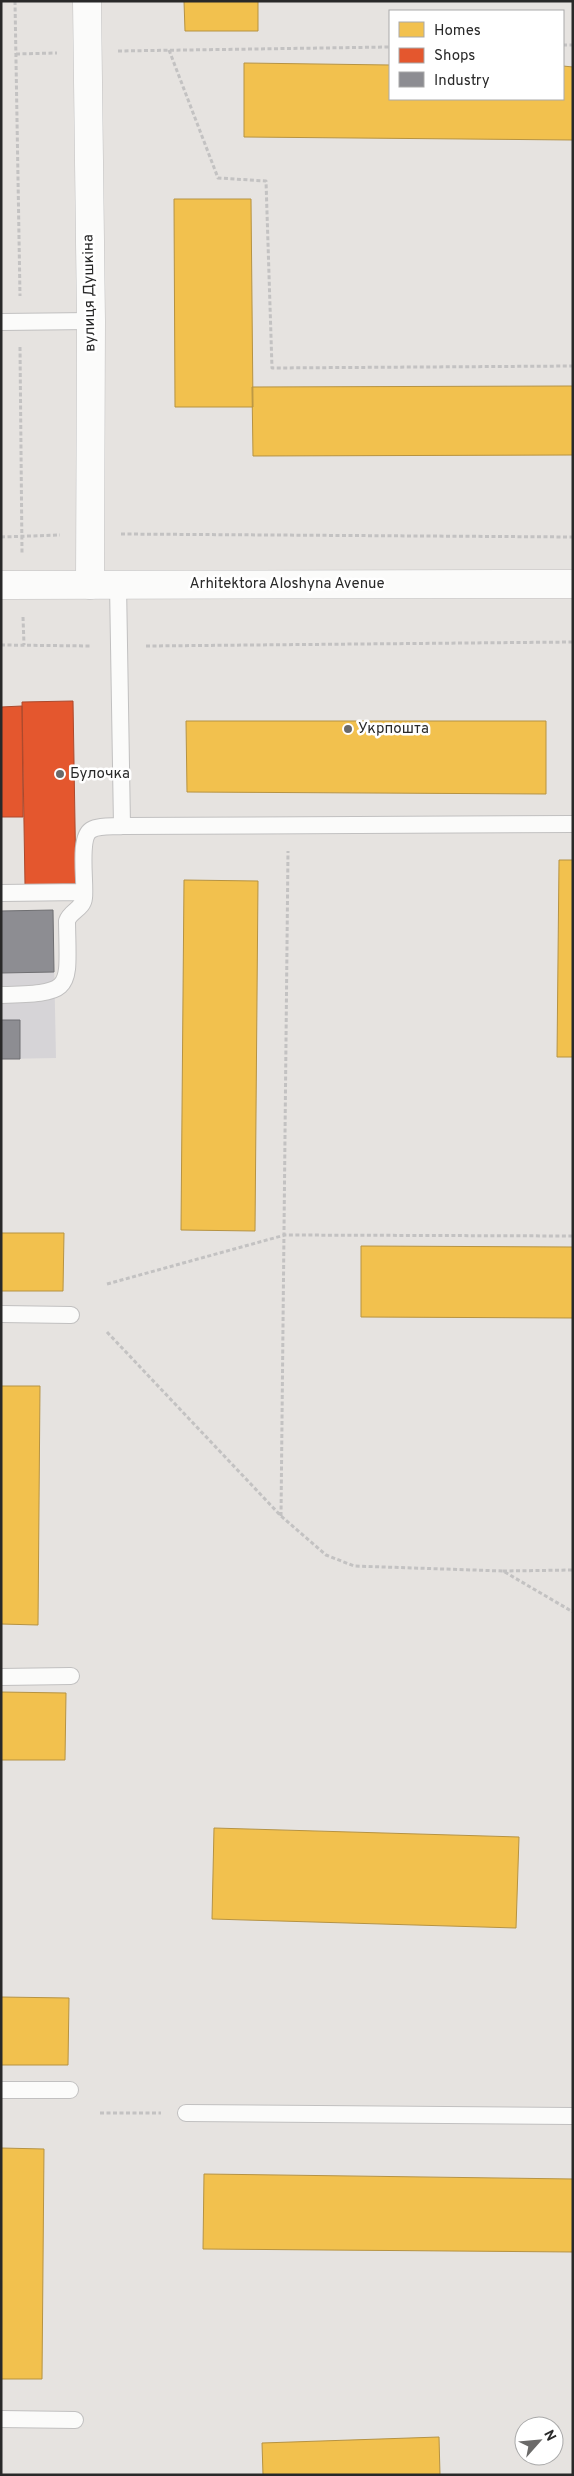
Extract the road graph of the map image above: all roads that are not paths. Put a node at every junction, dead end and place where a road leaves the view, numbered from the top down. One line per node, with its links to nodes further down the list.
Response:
1 (87, 1): 2 (street, вулиця Душкіна)
2 (91, 321): 3 (lane); 7 (street, вулиця Душкіна)
3 (1, 322)
4 (118, 584): 5 (street, Arhitektora Aloshyna Avenue); 7 (street, Arhitektora Aloshyna Avenue); 9 (lane)
5 (573, 584)
6 (1, 585): 7 (street, Arhitektora Aloshyna Avenue)
7 (90, 585)
8 (573, 824): 9 (lane)
9 (122, 826): 10 (lane)
10 (84, 892): 11 (lane); 12 (lane)
11 (1, 893)
12 (1, 995)
13 (1, 1314): 14 (lane)
14 (71, 1315)
15 (71, 1676): 16 (lane)
16 (1, 1677)
17 (1, 2090): 18 (lane)
18 (70, 2090)
19 (186, 2113): 20 (lane)
20 (573, 2116)
21 (1, 2419): 22 (lane)
22 (75, 2420)

